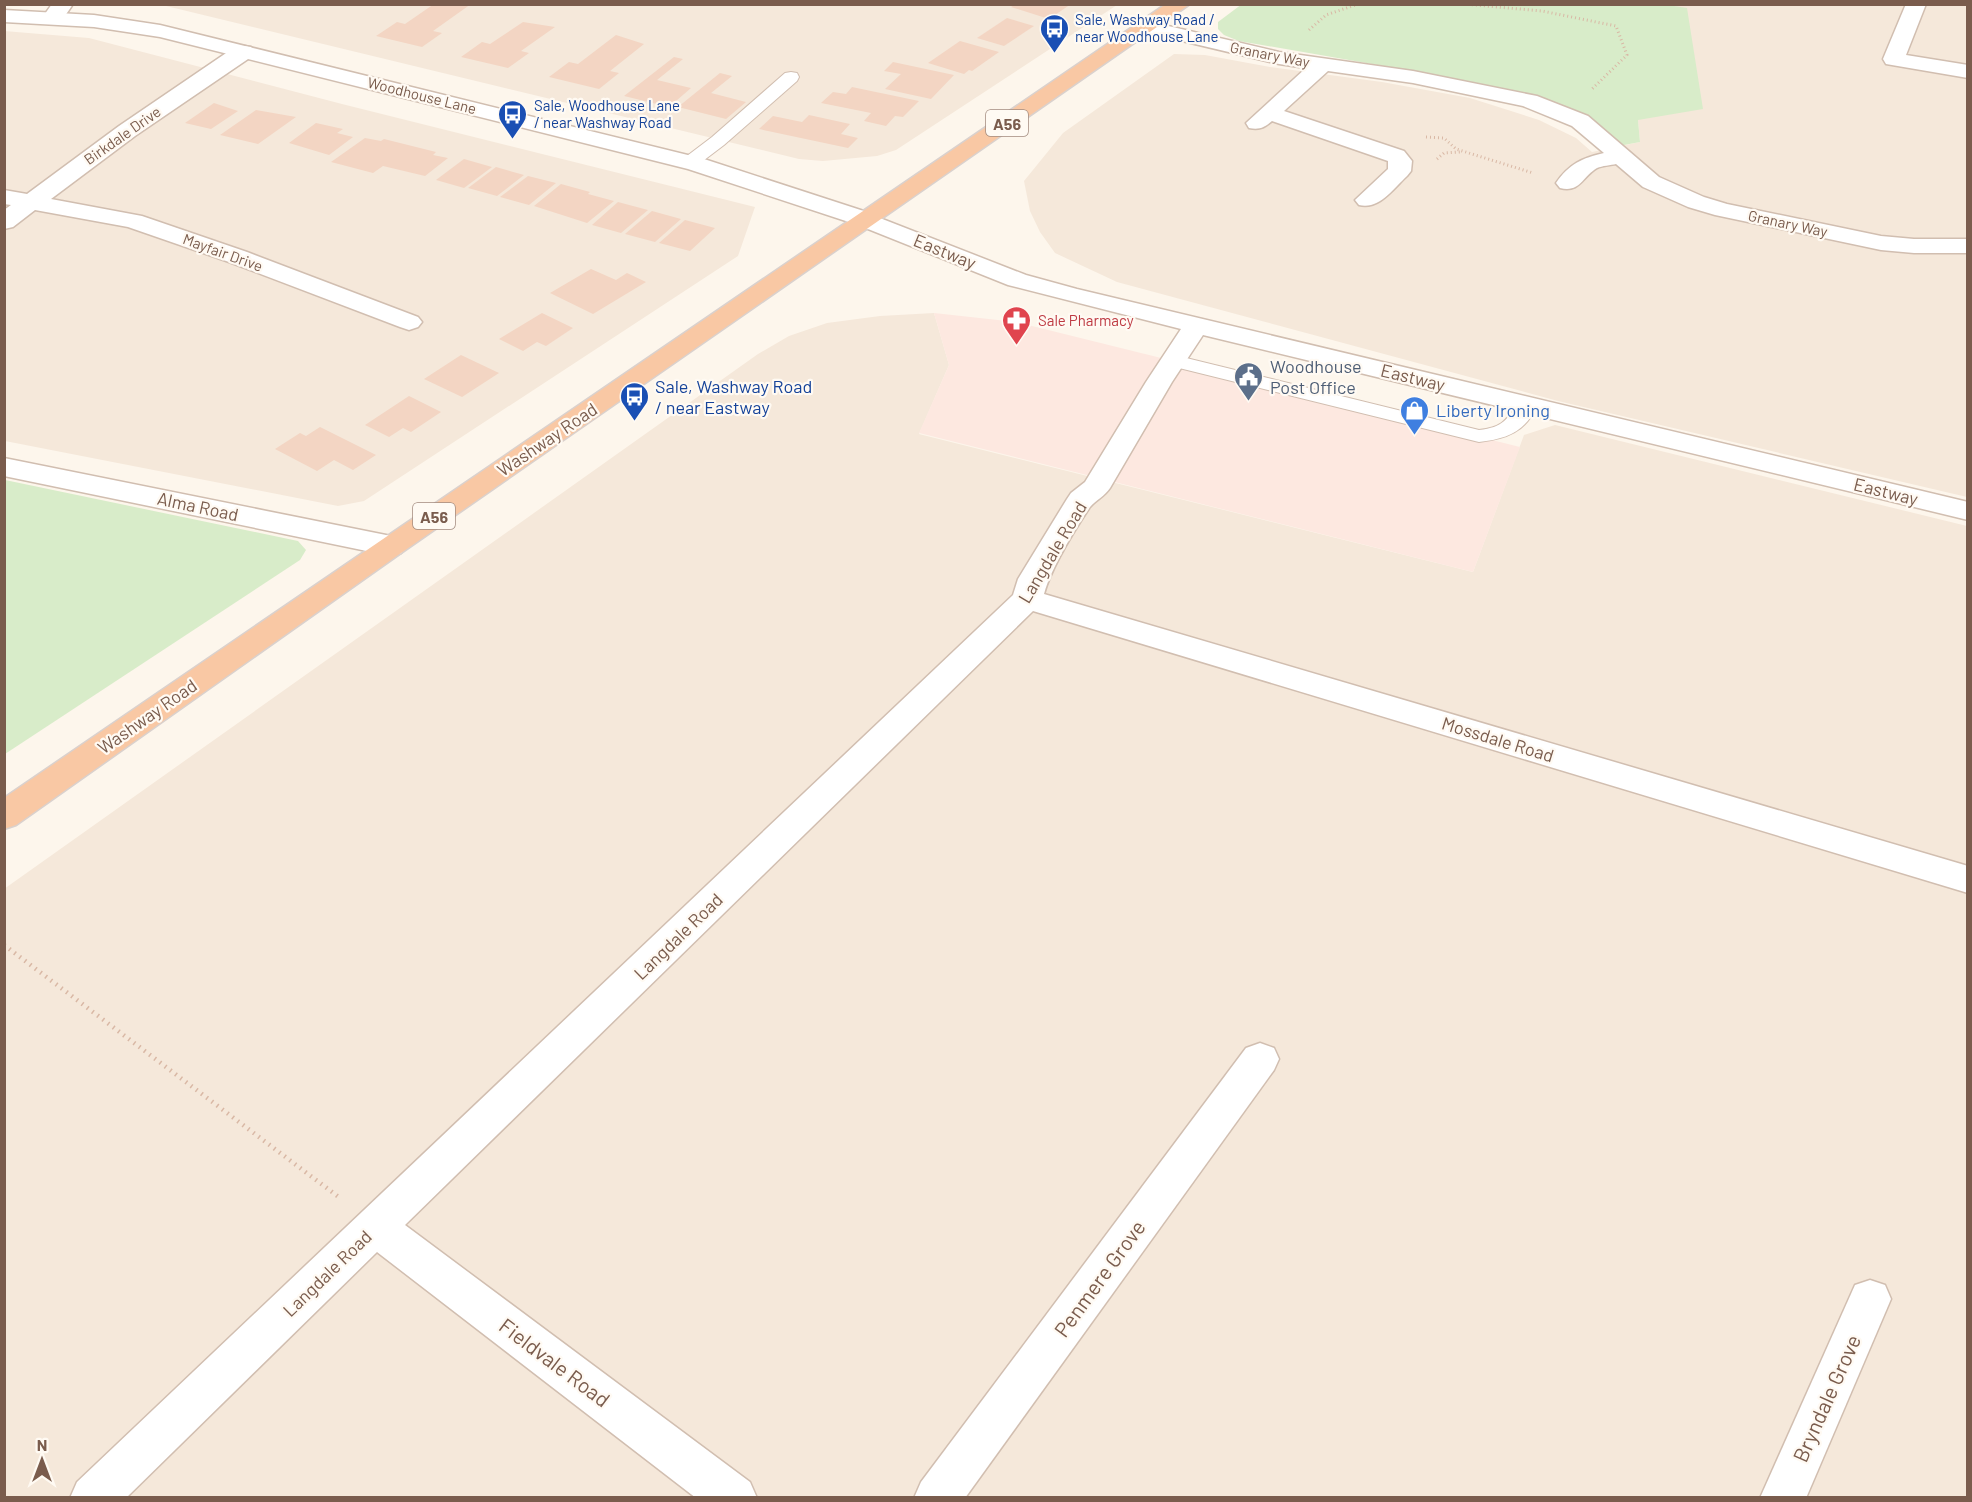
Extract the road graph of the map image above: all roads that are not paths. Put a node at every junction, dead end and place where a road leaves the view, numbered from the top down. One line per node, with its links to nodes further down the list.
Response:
1 (1180, 4): 5 (highway, Washway Road / A56)
2 (1916, 4): 8 (street)
3 (57, 11): 4 (street, Woodhouse Lane); 6 (street, Woodhouse Lane)
4 (4, 16)
5 (1147, 27): 7 (street, Granary Way); 16 (highway, Washway Road / A56)
6 (243, 52): 11 (street, Woodhouse Lane); 15 (street, Birkdale Drive)
7 (1323, 64): 10 (street, Granary Way); 14 (street, Granary Way)
8 (1968, 72)
9 (791, 77): 11 (lane)
10 (1622, 156): 12 (street); 18 (street, Granary Way)
11 (689, 163): 16 (street, Woodhouse Lane)
12 (1568, 183)
13 (4, 197): 15 (street, Mayfair Drive)
14 (1367, 200)
15 (30, 202): 17 (street, Birkdale Drive); 19 (street, Mayfair Drive)
16 (867, 220): 20 (street, Eastway); 25 (highway, Washway Road / A56)
17 (4, 222)
18 (1968, 246)
19 (409, 322)
20 (1197, 325): 21 (street, Langdale Road); 22 (street, Eastway)
21 (1174, 361): 22 (lane); 26 (street, Langdale Road)
22 (1527, 405): 24 (street, Eastway)
23 (4, 467): 25 (street, Alma Road)
24 (1968, 511)
25 (391, 546): 27 (highway, Washway Road / A56)
26 (1028, 599): 28 (street, Mossdale Road); 30 (street, Langdale Road)
27 (4, 816)
28 (1968, 880)
29 (1260, 1059): 34 (street, Penmere Grove)
30 (375, 1227): 32 (street, Langdale Road); 33 (street, Fieldvale Road)
31 (1870, 1299): 35 (street, Bryndale Grove)
32 (93, 1497)
33 (734, 1497)
34 (937, 1497)
35 (1783, 1497)

